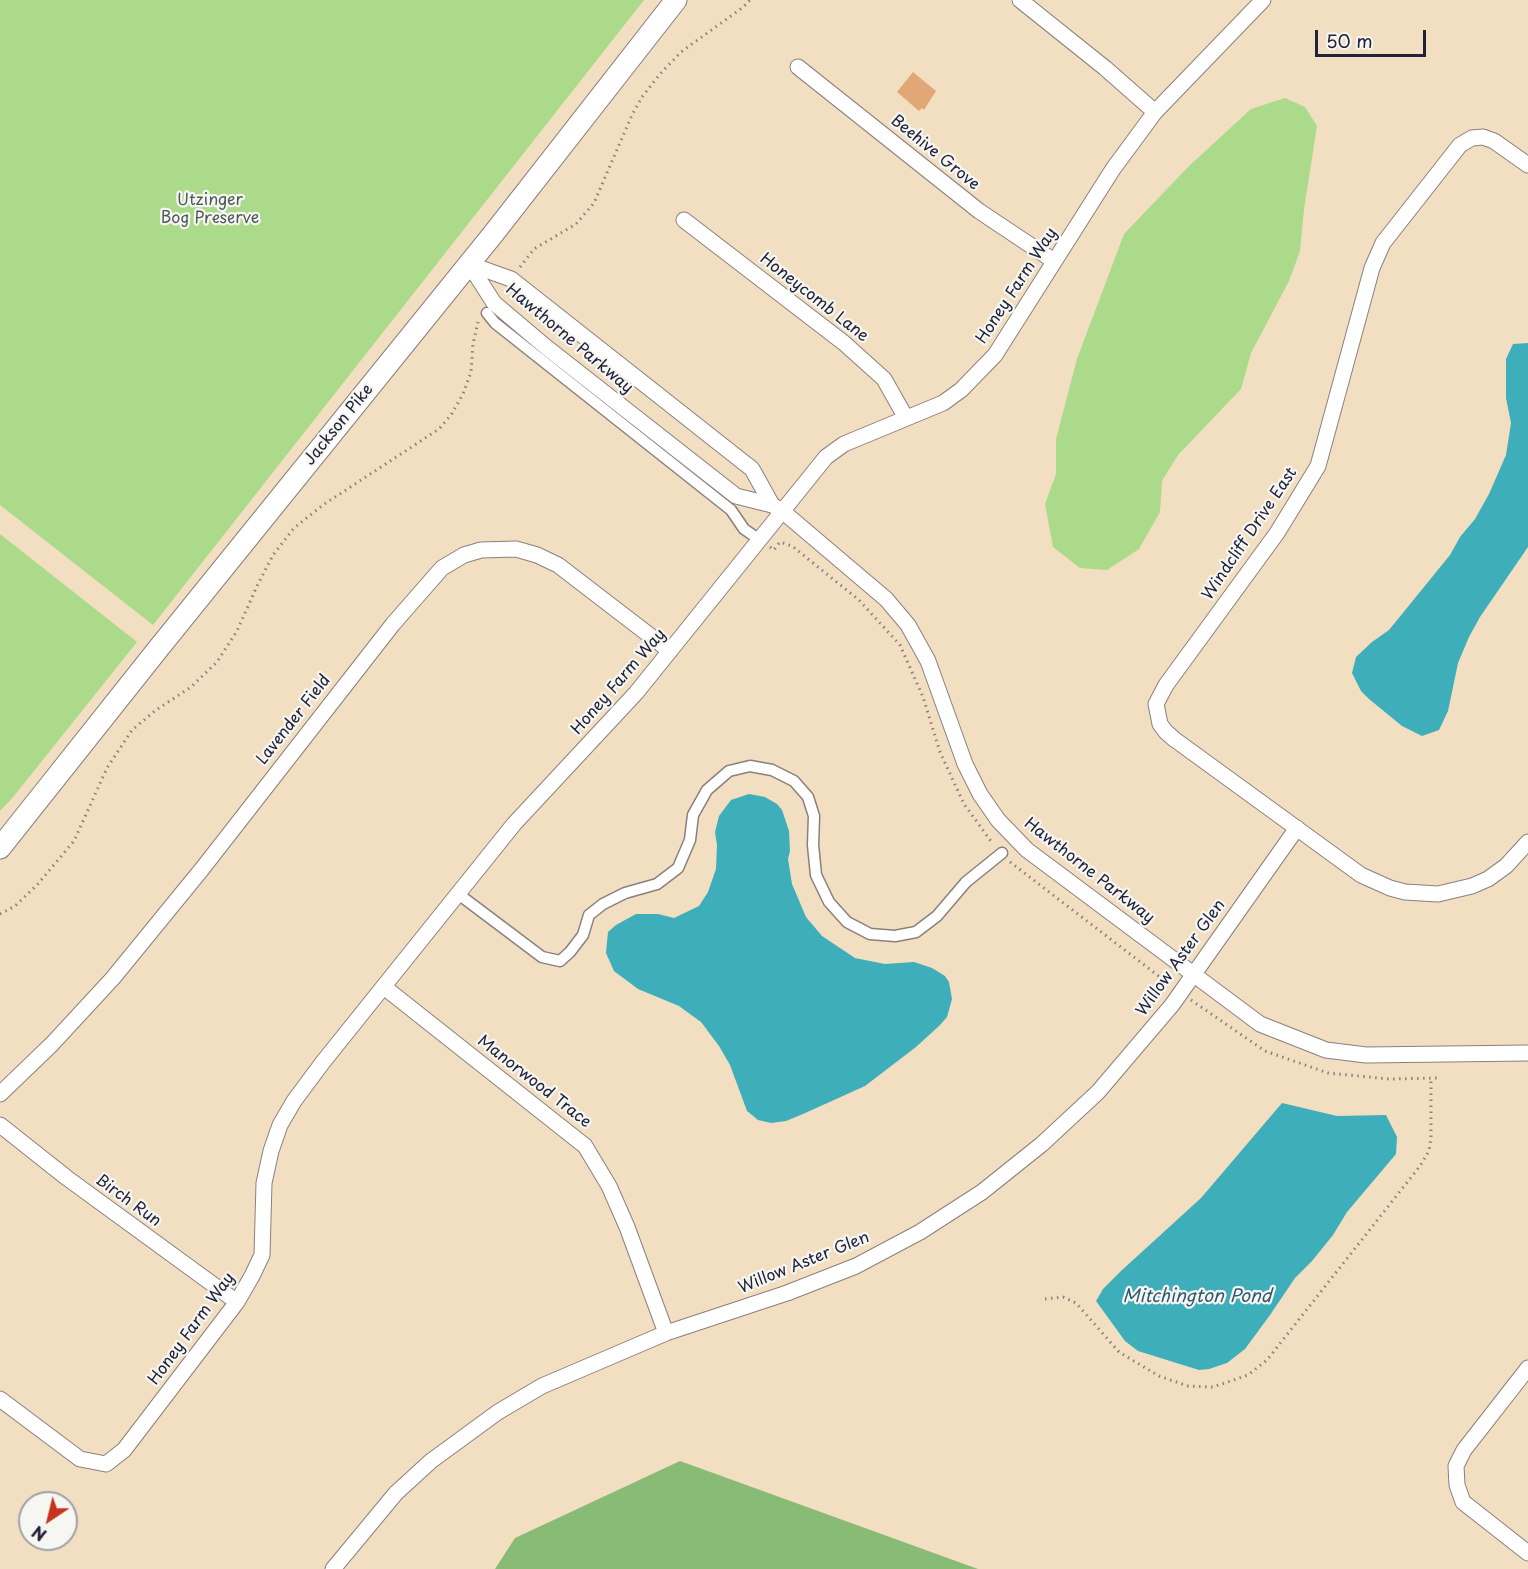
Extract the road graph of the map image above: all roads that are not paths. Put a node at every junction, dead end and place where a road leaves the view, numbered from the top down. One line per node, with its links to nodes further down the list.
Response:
1 (676, 0): 9 (main road, Jackson Pike)
2 (1020, 0): 5 (street)
3 (1263, 0): 5 (street, Honey Farm Way)
4 (798, 67): 8 (street, Beehive Grove)
5 (1155, 112): 8 (street, Honey Farm Way)
6 (1528, 165): 15 (street, Windcliff Drive East)
7 (684, 220): 11 (street, Honeycomb Lane)
8 (1054, 261): 11 (street, Honey Farm Way)
9 (469, 264): 12 (street, Hawthorne Parkway); 12 (street, Hawthorne Parkway); 17 (main road, Jackson Pike)
10 (487, 313): 13 (street)
11 (906, 418): 12 (street, Honey Farm Way)
12 (776, 508): 13 (street, Honey Farm Way); 20 (street, Hawthorne Parkway)
13 (759, 540): 14 (street, Honey Farm Way)
14 (670, 651): 19 (street, Honey Farm Way); 23 (street, Lavender Field)
15 (1297, 828): 16 (street); 20 (street, Willow Aster Glen)
16 (1528, 842)
17 (0, 848)
18 (1002, 853): 19 (street)
19 (457, 893): 21 (street, Honey Farm Way)
20 (1194, 973): 22 (street, Hawthorne Parkway); 26 (street, Willow Aster Glen)
21 (384, 987): 25 (street, Honey Farm Way); 26 (street, Manorwood Trace)
22 (1528, 1053)
23 (0, 1094)
24 (0, 1125): 25 (street, Birch Run)
25 (237, 1302): 28 (street, Honey Farm Way)
26 (666, 1333): 30 (street, Willow Aster Glen)
27 (1528, 1368): 29 (street)
28 (0, 1399)
29 (1528, 1553)
30 (333, 1569)

